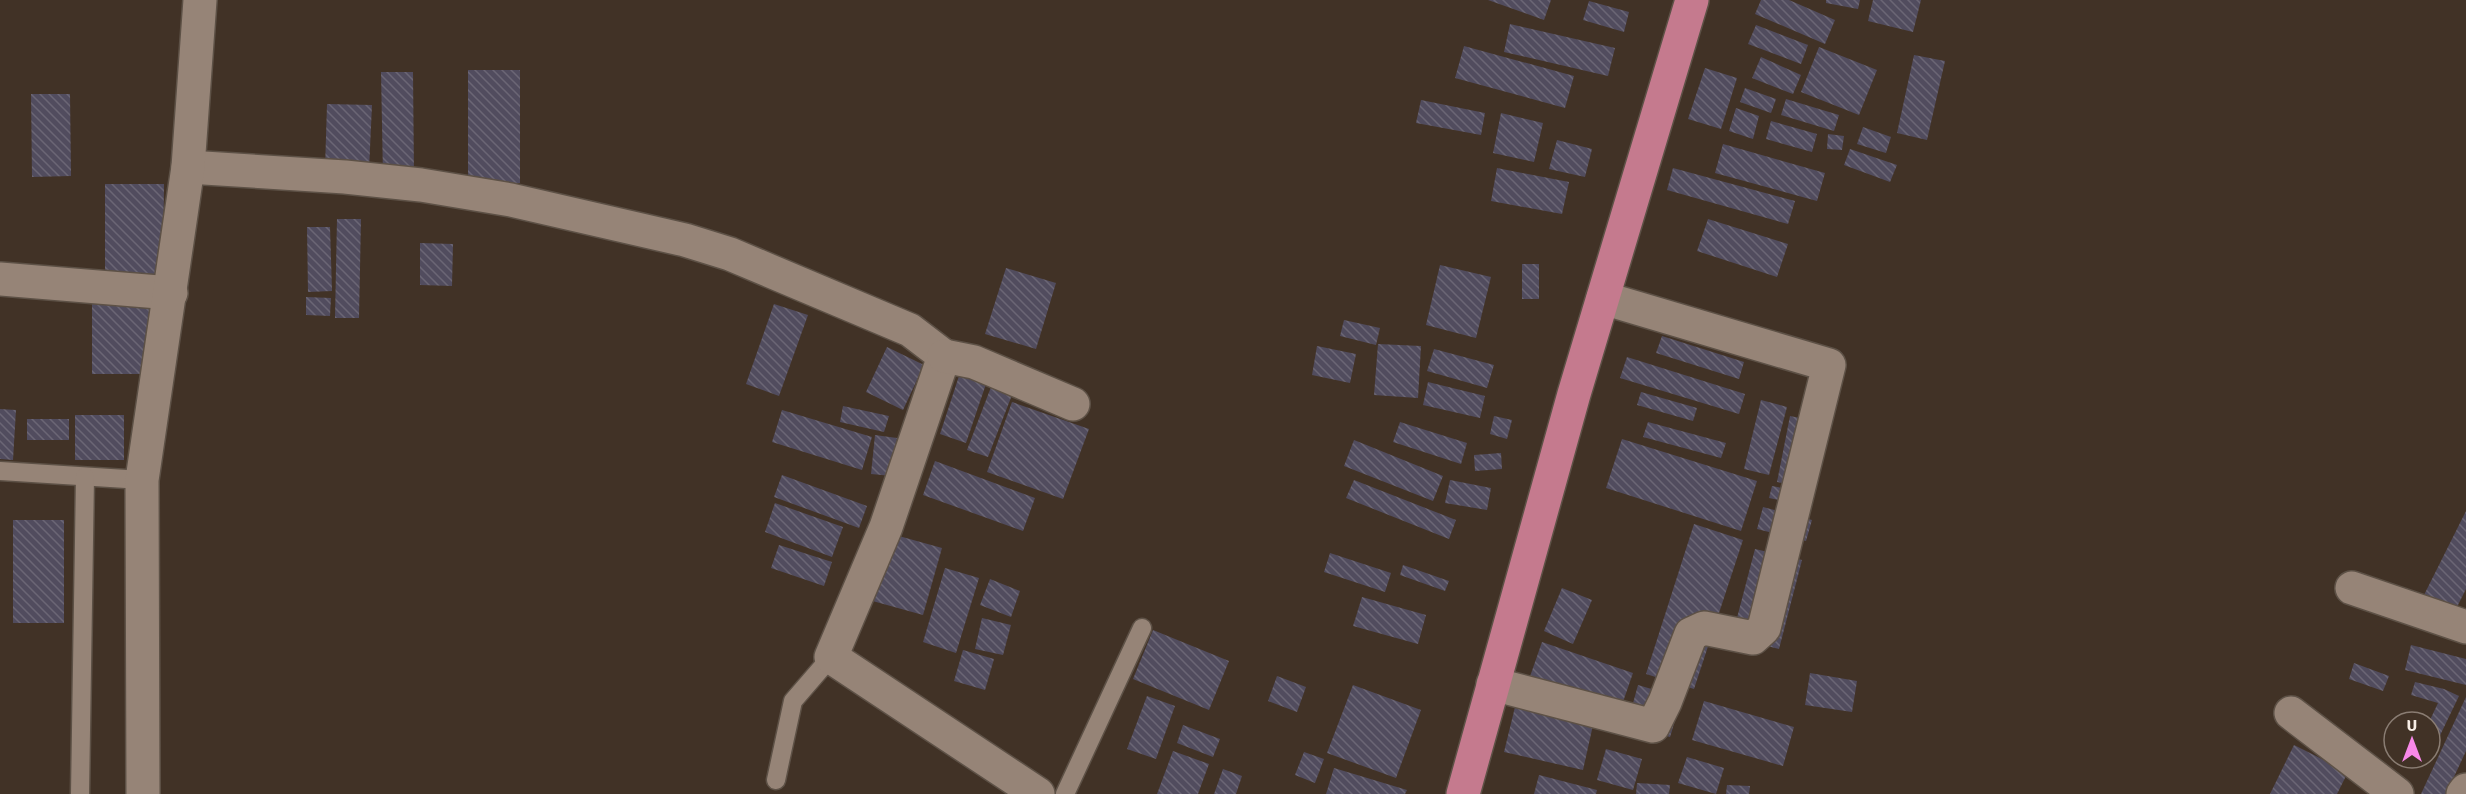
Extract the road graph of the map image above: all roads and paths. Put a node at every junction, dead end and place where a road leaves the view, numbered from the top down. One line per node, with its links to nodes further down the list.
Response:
1 (200, 0): 3 (street)
2 (1692, 0): 6 (highway)
3 (188, 167): 5 (street); 7 (street)
4 (0, 279): 5 (street)
5 (171, 293): 11 (street)
6 (1603, 297): 16 (highway); 16 (street)
7 (944, 356): 8 (street); 15 (street)
8 (1073, 404)
9 (0, 471): 10 (lane)
10 (85, 477): 11 (lane); 20 (lane)
11 (142, 480): 21 (street)
12 (2352, 588): 13 (street)
13 (2466, 627)
14 (1142, 628): 23 (lane)
15 (831, 657): 18 (lane); 22 (street)
16 (1493, 684): 24 (highway)
17 (2291, 712): 25 (street)
18 (776, 780)
19 (2466, 789): 26 (street)
20 (80, 794)
21 (143, 794)
22 (1038, 794)
23 (1065, 794)
24 (1463, 794)
25 (2397, 794)
26 (2463, 794)

